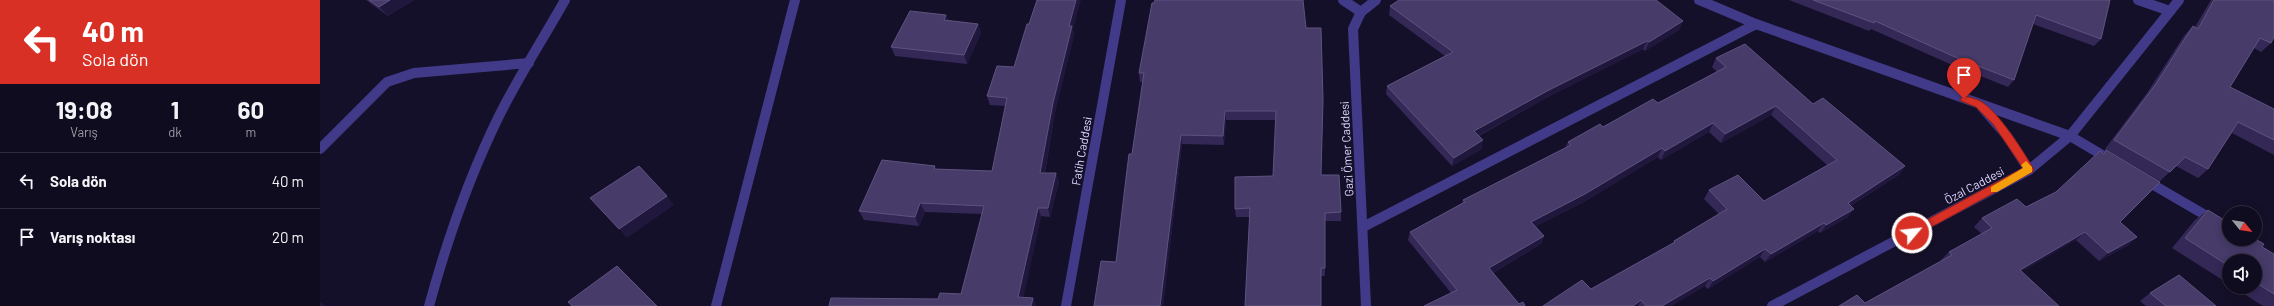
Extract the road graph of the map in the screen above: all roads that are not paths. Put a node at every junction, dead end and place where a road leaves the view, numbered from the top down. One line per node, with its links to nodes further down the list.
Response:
1 (565, 0): 12 (street)
2 (795, 0): 22 (street)
3 (1121, 0): 23 (street, Fatih Caddesi)
4 (1343, 0): 10 (street)
5 (1376, 0): 10 (street, Gazi Ömer Caddesi)
6 (1699, 0): 11 (street)
7 (2138, 0): 9 (street)
8 (2179, 0): 9 (street, Özal Caddesi)
9 (2170, 11): 14 (street, Özal Caddesi)
10 (1361, 12): 20 (street, Gazi Ömer Caddesi)
11 (1756, 24): 13 (street); 20 (street)
12 (529, 63): 15 (street); 21 (street)
13 (1979, 104): 14 (street); 17 (street)
14 (2070, 136): 16 (street); 17 (street, Özal Caddesi)
15 (320, 149)
16 (2119, 164)
17 (2029, 170): 25 (street, Özal Caddesi)
18 (2139, 176): 19 (street)
19 (2222, 225)
20 (1363, 227): 24 (street, Gazi Ömer Caddesi)
21 (429, 306)
22 (716, 306)
23 (1066, 306)
24 (1366, 306)
25 (1772, 306)

